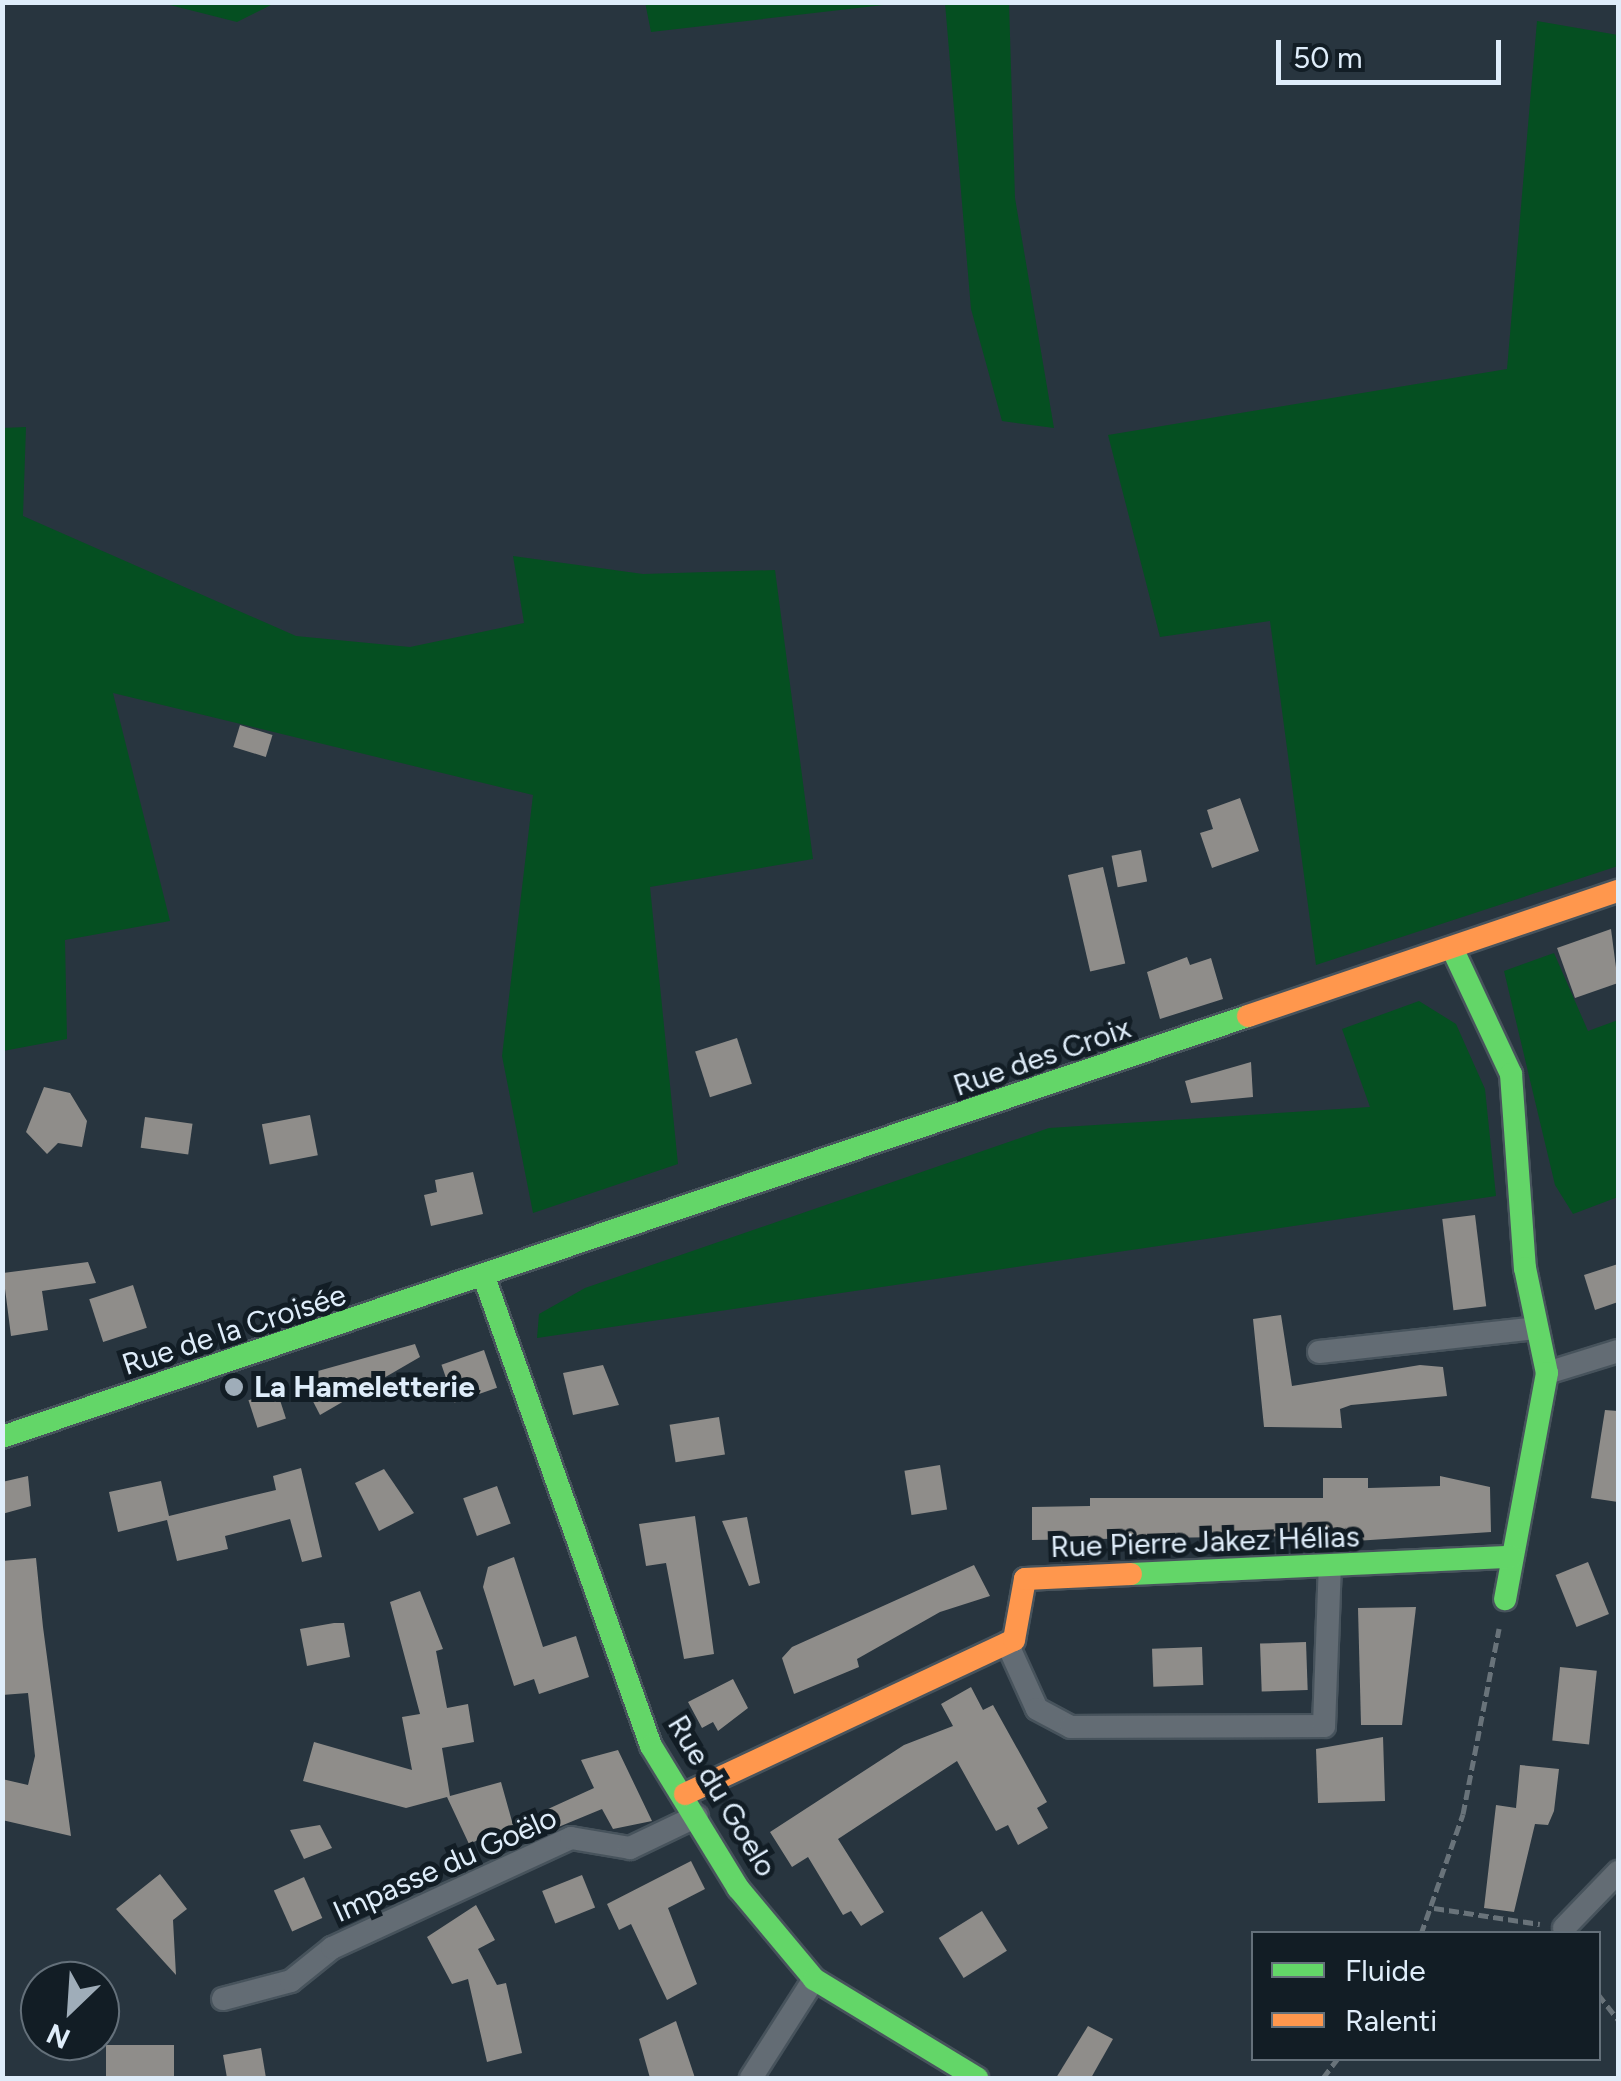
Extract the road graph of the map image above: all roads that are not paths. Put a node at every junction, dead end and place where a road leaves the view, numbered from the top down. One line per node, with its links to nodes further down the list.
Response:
1 (1618, 891): 2 (street, Rue des Croix)
2 (1452, 948): 3 (street, Rue des Croix); 4 (street)
3 (484, 1277): 8 (street, Rue de la Croisée); 13 (street, Rue du Goelo)
4 (1536, 1328): 5 (street); 7 (street)
5 (1318, 1352)
6 (1618, 1352): 7 (street)
7 (1546, 1373): 9 (street)
8 (2, 1437)
9 (1512, 1557): 10 (street, Rue Pierre Jakez Hélias); 11 (street)
10 (1330, 1566): 12 (street, Rue Pierre Jakez Hélias); 12 (street)
11 (1505, 1599)
12 (1007, 1643): 13 (street)
13 (685, 1794): 14 (street, Rue du Goelo)
14 (697, 1816): 17 (street, Rue du Goelo); 18 (street, Impasse du Goëlo)
15 (1618, 1872): 16 (street)
16 (1564, 1928)
17 (814, 1979): 19 (street); 20 (street, Rue du Goelo)
18 (223, 1999)
19 (750, 2078)
20 (977, 2078)

